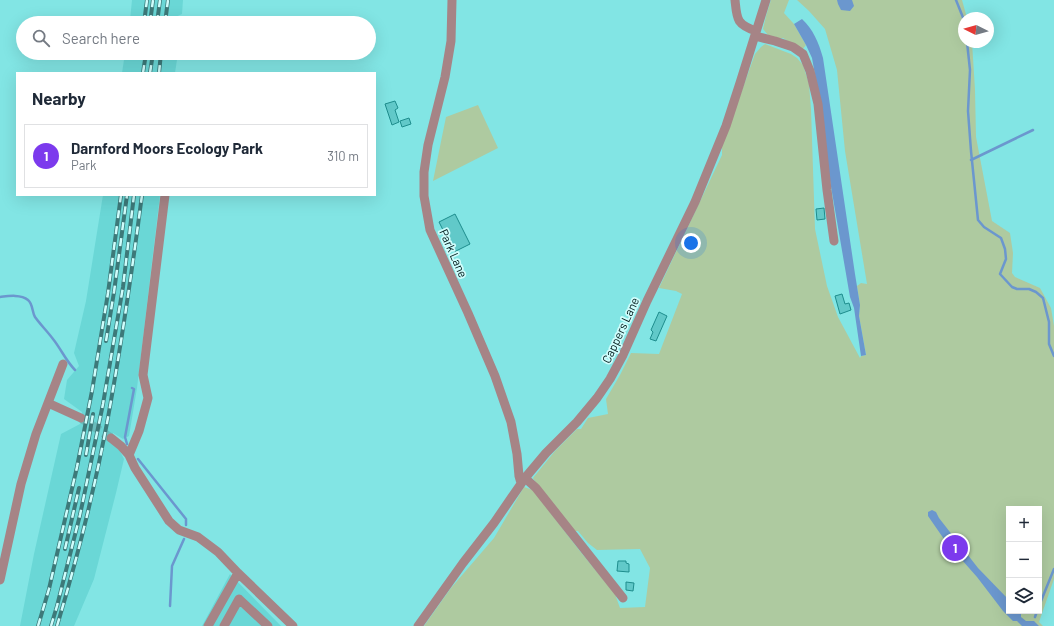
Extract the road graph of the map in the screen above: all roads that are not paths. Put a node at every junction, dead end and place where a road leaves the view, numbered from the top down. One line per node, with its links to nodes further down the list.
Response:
1 (452, 0): 12 (street, Park Lane)
2 (735, 0): 4 (street)
3 (766, 0): 4 (street, Cappers Lane)
4 (755, 34): 6 (street); 12 (street, Cappers Lane)
5 (165, 196): 11 (street)
6 (834, 241)
7 (63, 364): 8 (street)
8 (48, 403): 9 (street); 14 (street)
9 (81, 418)
10 (111, 438): 11 (street)
11 (129, 455): 13 (street)
12 (523, 480): 15 (street); 20 (street, Cappers Lane)
13 (238, 573): 16 (street); 19 (street)
14 (0, 580)
15 (623, 598)
16 (208, 626)
17 (224, 626): 18 (street)
18 (268, 626)
19 (293, 626)
20 (418, 626)

